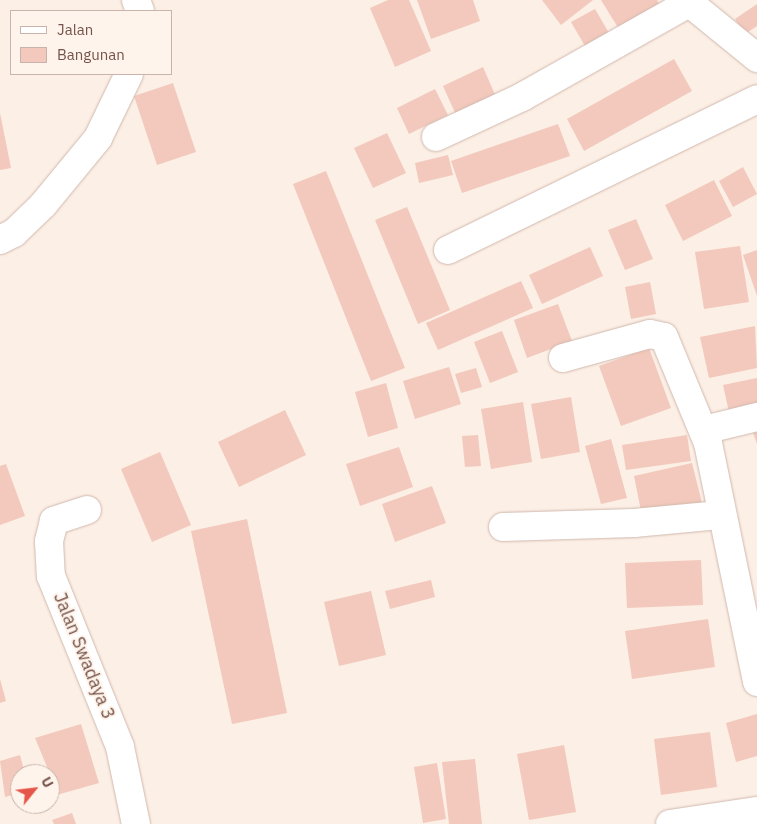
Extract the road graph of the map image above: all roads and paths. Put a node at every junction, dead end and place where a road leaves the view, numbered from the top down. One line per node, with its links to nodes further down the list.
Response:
1 (687, 2): 2 (street); 5 (street)
2 (757, 58)
3 (129, 75): 6 (street)
4 (757, 99): 7 (street)
5 (436, 138)
6 (0, 240)
7 (448, 250)
8 (562, 358): 10 (street)
9 (757, 417): 10 (street)
10 (704, 430): 12 (street)
11 (87, 510): 16 (street, Jalan Swadaya 3)
12 (720, 515): 13 (street); 14 (street)
13 (503, 527)
14 (757, 682)
15 (757, 811): 17 (street)
16 (136, 824)
17 (670, 824)

